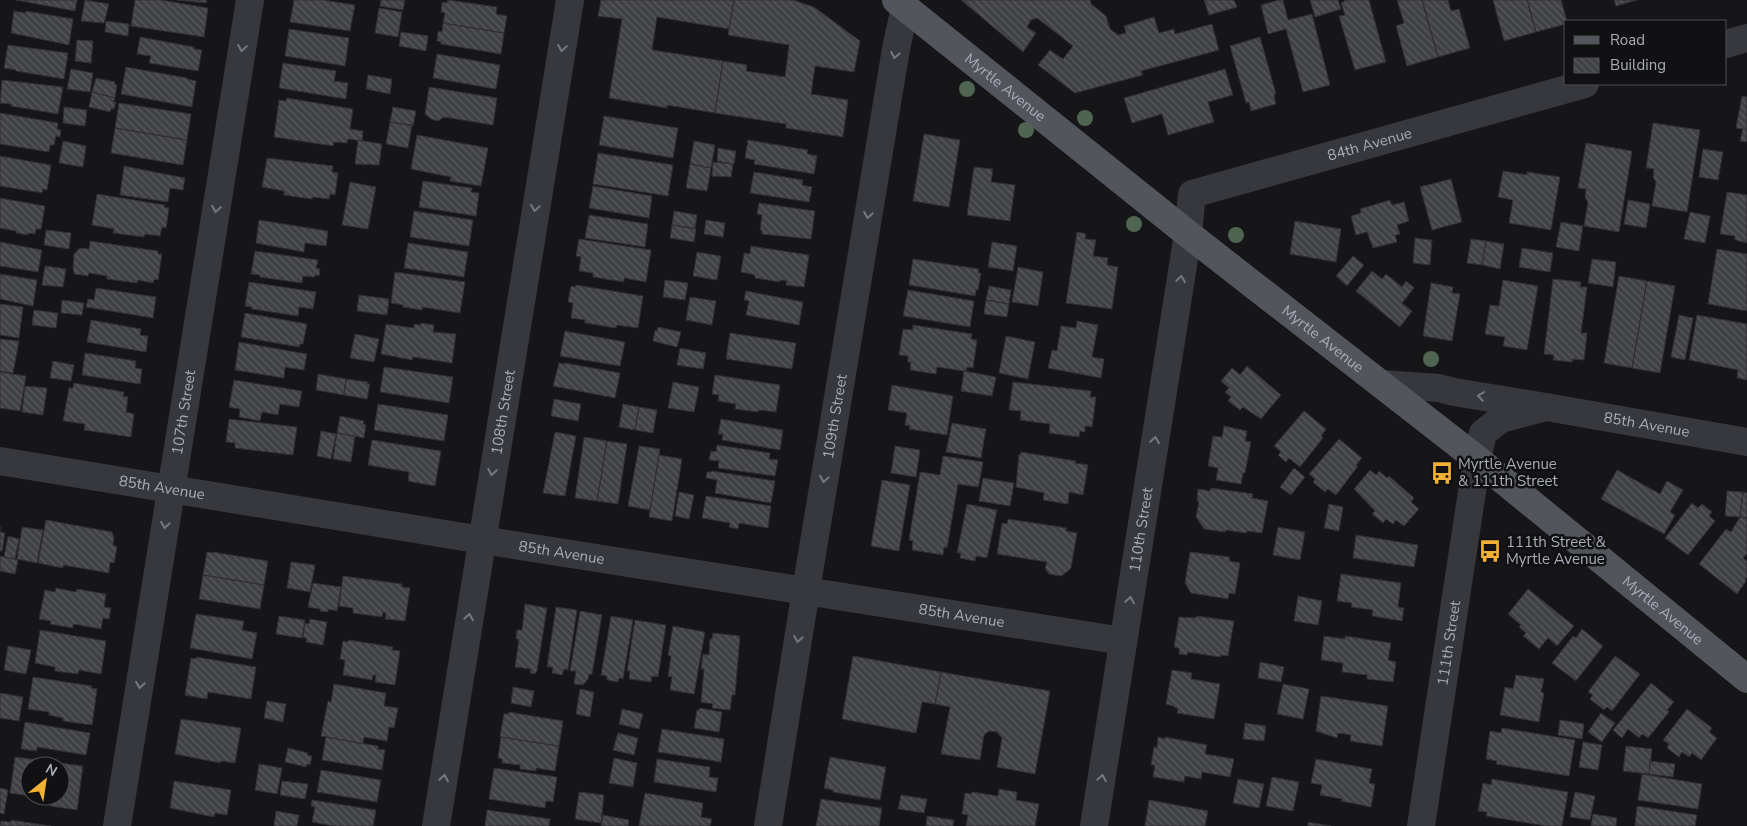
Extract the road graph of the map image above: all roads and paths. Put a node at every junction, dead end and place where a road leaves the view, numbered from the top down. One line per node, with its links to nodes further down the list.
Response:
1 (250, 0): 13 (street, 107th Street, one-way to 13)
2 (570, 0): 14 (street, 108th Street, one-way to 14)
3 (900, 3): 7 (main road, Myrtle Avenue); 15 (street, 109th Street, one-way to 15)
4 (1747, 38): 5 (street)
5 (1727, 44)
6 (1581, 85): 7 (street, 84th Avenue)
7 (1188, 234): 8 (main road, Myrtle Avenue); 16 (street, 110th Street, one-way to 7)
8 (1381, 384): 9 (street, 85th Avenue, one-way to 8); 11 (main road, Myrtle Avenue)
9 (1546, 406): 10 (street, 85th Avenue); 11 (street, 85th Avenue)
10 (1747, 442)
11 (1477, 459): 17 (main road, Myrtle Avenue); 22 (street, 111th Street)
12 (0, 461): 13 (street, 85th Avenue)
13 (171, 488): 14 (street, 85th Avenue); 18 (street, 107th Street, one-way to 18)
14 (482, 540): 15 (street, 85th Avenue); 19 (street, 108th Street, one-way to 14)
15 (806, 590): 16 (street, 85th Avenue); 20 (street, 109th Street, one-way to 20)
16 (1123, 641): 21 (street, 110th Street, one-way to 16)
17 (1747, 679)
18 (117, 826)
19 (436, 826)
20 (768, 826)
21 (1094, 826)
22 (1421, 826)

